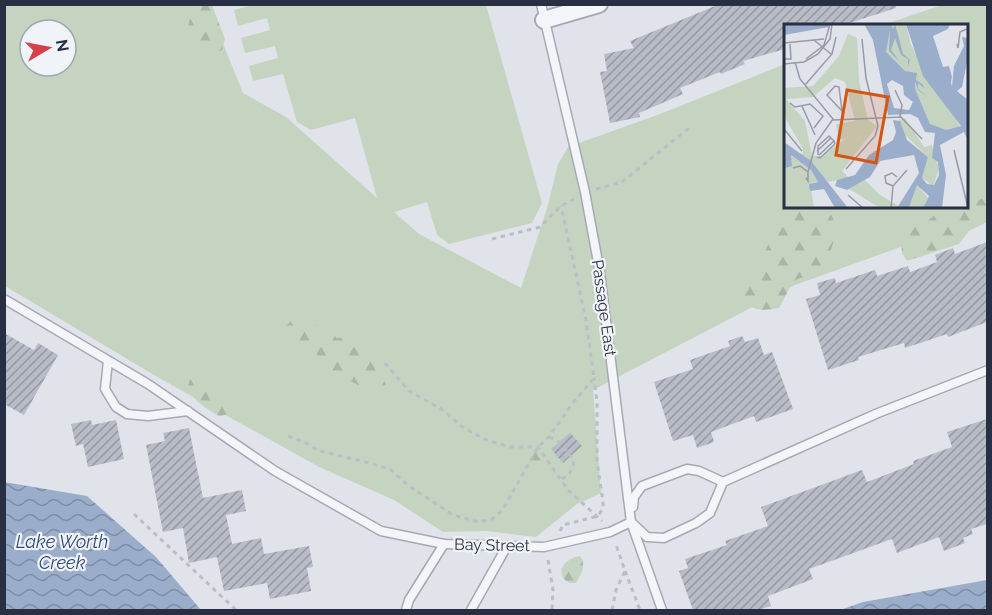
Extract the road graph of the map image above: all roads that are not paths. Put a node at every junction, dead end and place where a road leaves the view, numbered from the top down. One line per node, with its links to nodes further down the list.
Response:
1 (599, 4): 2 (street)
2 (542, 12): 8 (lane, Passage East)
3 (4, 299): 4 (lane, Bay Street)
4 (108, 361): 6 (lane, Bay Street); 6 (lane)
5 (987, 370): 7 (lane)
6 (188, 411): 9 (lane, Bay Street)
7 (723, 482): 8 (lane); 8 (lane)
8 (631, 522): 10 (lane, Bay Street); 13 (lane, Passage East)
9 (444, 544): 10 (lane, Bay Street); 11 (lane)
10 (507, 546): 12 (lane)
11 (406, 610)
12 (471, 610)
13 (662, 610)

